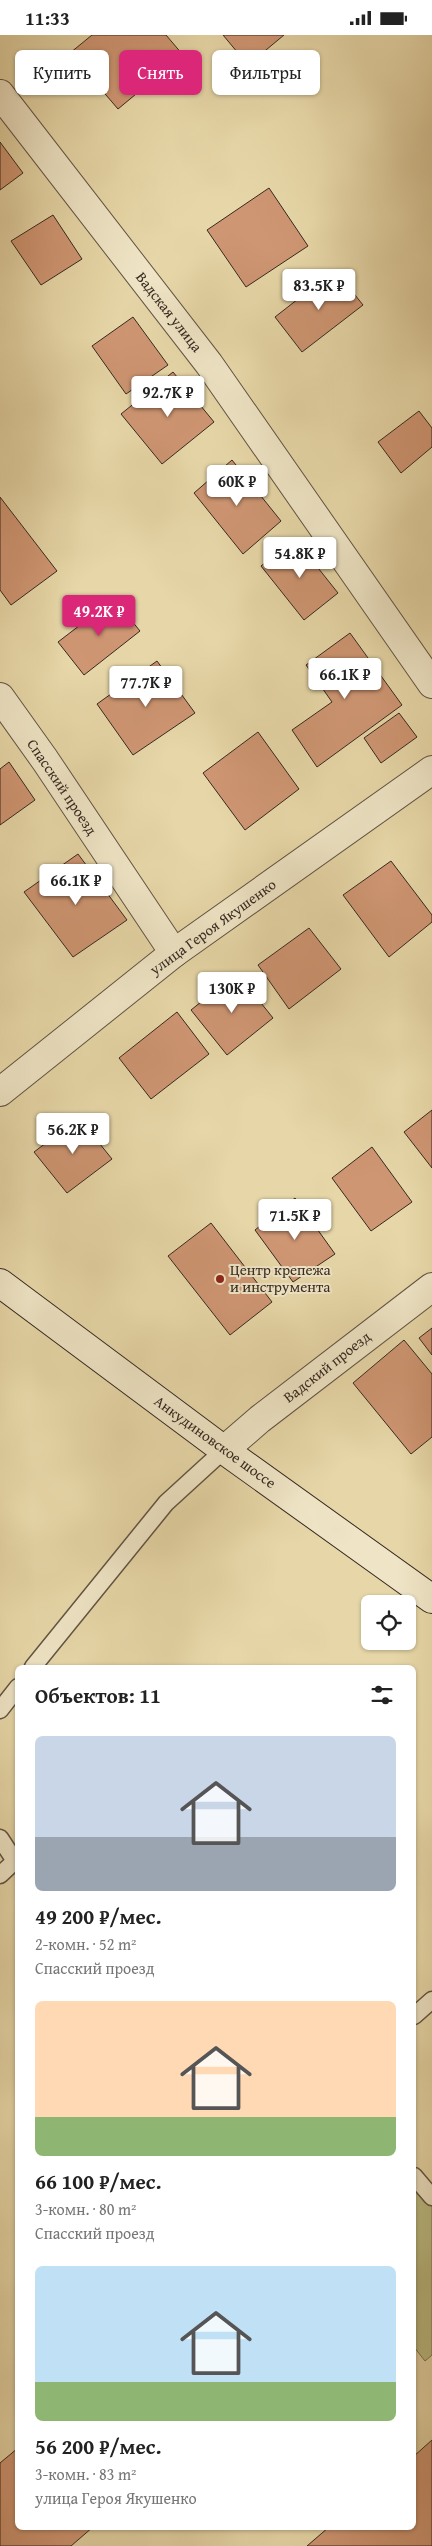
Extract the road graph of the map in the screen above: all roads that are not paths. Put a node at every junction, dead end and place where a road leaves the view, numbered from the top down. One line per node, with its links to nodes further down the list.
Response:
1 (0, 94): 2 (street, Вадская улица)
2 (432, 684)
3 (0, 697): 5 (street, Спасский проезд)
4 (432, 770): 5 (street, улица Героя Якушенко)
5 (174, 953): 6 (street, улица Героя Якушенко)
6 (0, 1093)
7 (0, 1283): 9 (street, Анкудиновское шоссе)
8 (432, 1287): 9 (street, Вадский проезд)
9 (224, 1450): 10 (street, Анкудиновское шоссе); 11 (lane)
10 (432, 1599)
11 (35, 1665)
12 (15, 1691): 13 (lane)
13 (0, 1710)
14 (0, 1838): 15 (lane)
15 (0, 1875)
16 (432, 2001): 17 (lane)
17 (416, 2014)
18 (416, 2179): 19 (lane)
19 (432, 2197)

